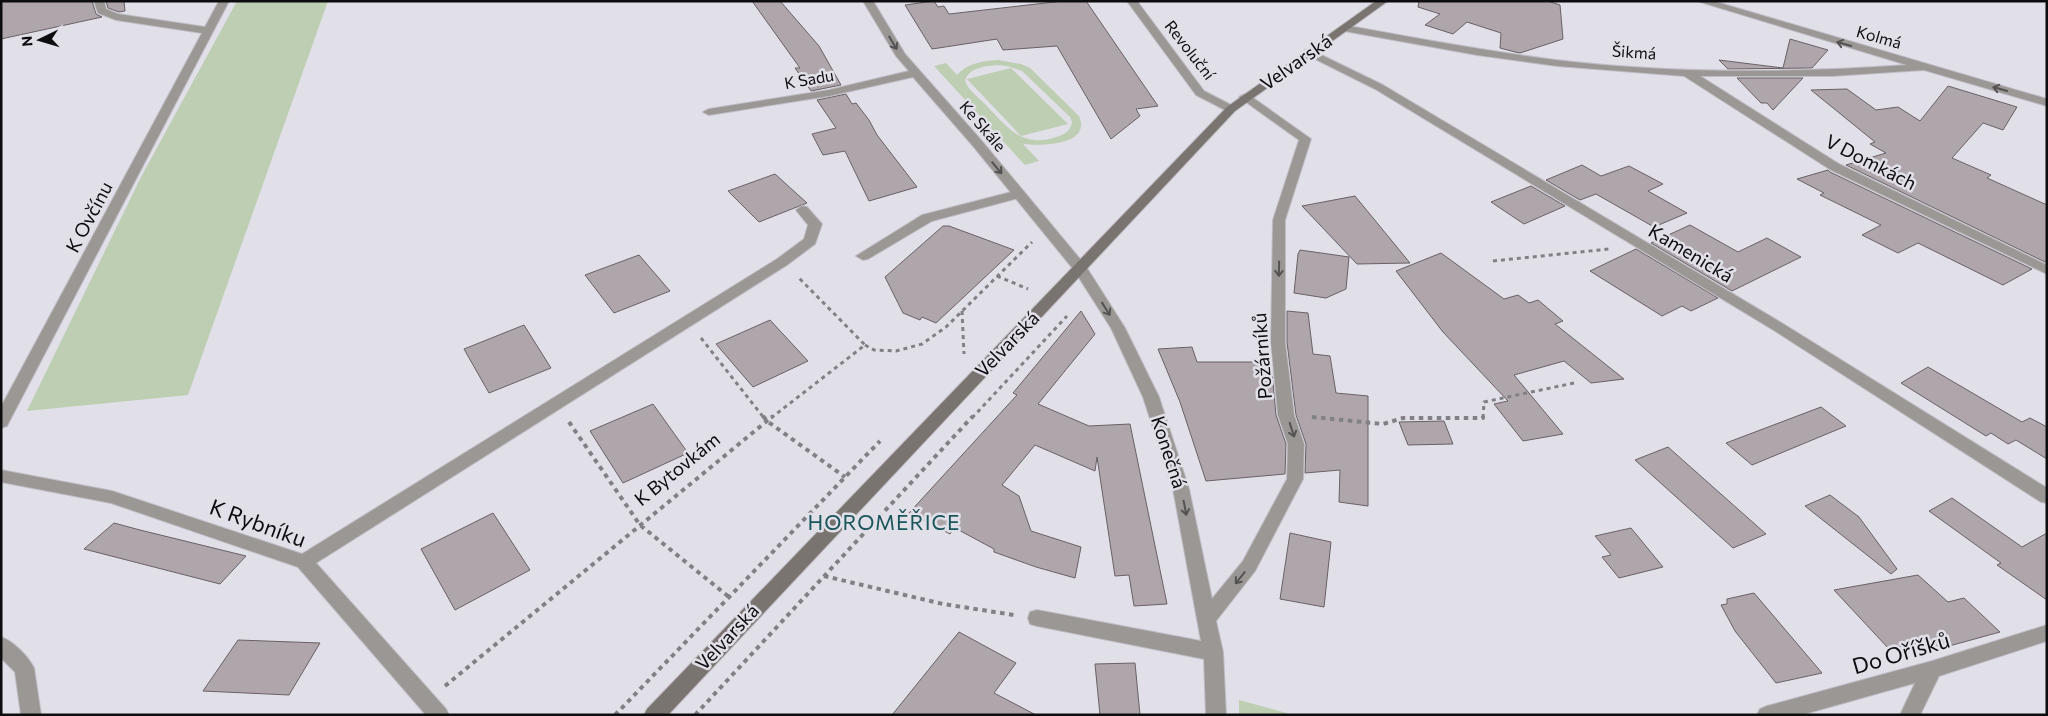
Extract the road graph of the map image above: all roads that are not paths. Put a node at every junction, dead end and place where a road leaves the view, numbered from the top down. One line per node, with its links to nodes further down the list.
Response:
1 (99, 1): 8 (street)
2 (224, 1): 8 (street, K Ovčínu)
3 (868, 1): 12 (street, Ke Skále, one-way to 12)
4 (1132, 1): 15 (street, Revoluční)
5 (1383, 1): 7 (main road, Velvarská)
6 (1702, 1): 10 (street, Kolmá, one-way to 6)
7 (1344, 28): 9 (main road, Velvarská); 11 (street, Šikmá)
8 (209, 30): 22 (street, K Ovčínu)
9 (1309, 52): 13 (main road, Velvarská); 24 (street, Kamenická)
10 (1923, 67): 11 (street, Šikmá); 14 (street, Kolmá, one-way to 10)
11 (1686, 72): 21 (street, V Domkách)
12 (914, 73): 16 (street, K Sadu); 17 (street, Ke Skále, one-way to 17)
13 (1245, 97): 15 (main road, Velvarská); 27 (street, Požárníků, one-way to 27)
14 (2047, 103)
15 (1231, 109): 20 (main road, Velvarská)
16 (708, 112)
17 (1019, 194): 19 (street); 20 (street, Ke Skále)
18 (802, 210): 25 (street)
19 (863, 256)
20 (1080, 268): 27 (street, Konečná, one-way to 27); 34 (main road, Velvarská)
21 (2047, 270)
22 (1, 422)
23 (1, 476): 25 (street, K Rybníku)
24 (2047, 497)
25 (304, 562): 33 (street, K Rybníku)
26 (1037, 618): 30 (street)
27 (1206, 620): 30 (street, Konečná)
28 (2047, 633): 31 (street, Do Oříšků)
29 (1, 645): 32 (street)
30 (1213, 652): 35 (street, Konečná)
31 (1932, 670): 36 (street, Do Oříšků); 37 (street)
32 (31, 715)
33 (439, 715)
34 (654, 715)
35 (1216, 715)
36 (1767, 715)
37 (1910, 715)

